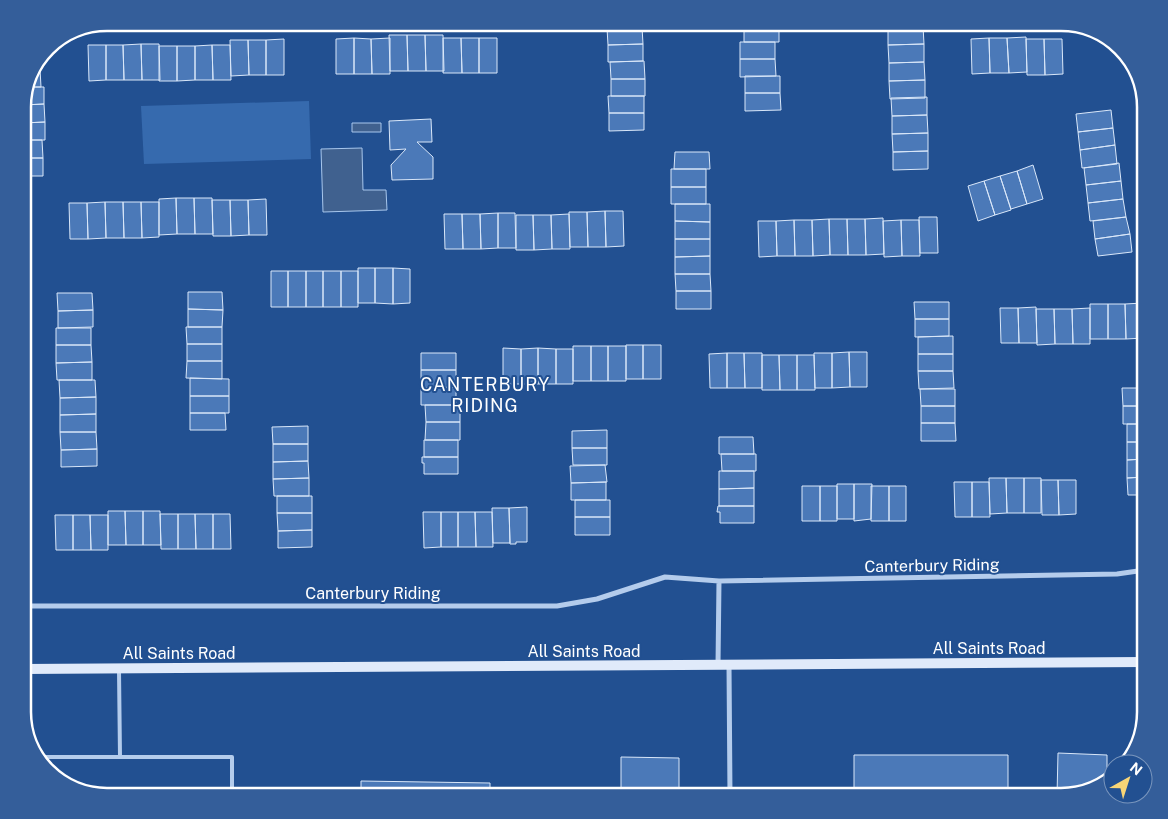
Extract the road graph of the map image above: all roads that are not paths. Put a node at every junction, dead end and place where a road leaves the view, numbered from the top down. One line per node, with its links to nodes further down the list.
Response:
1 (1137, 571): 2 (street, Canterbury Riding)
2 (719, 581): 3 (street, Canterbury Riding); 5 (street)
3 (31, 606)
4 (1137, 662): 6 (street, All Saints Road)
5 (718, 665): 6 (street, All Saints Road); 7 (street, All Saints Road)
6 (729, 665): 12 (street)
7 (119, 668): 8 (street, All Saints Road); 10 (lane)
8 (31, 669)
9 (46, 757): 10 (lane)
10 (120, 757): 11 (lane)
11 (232, 788)
12 (730, 788)

